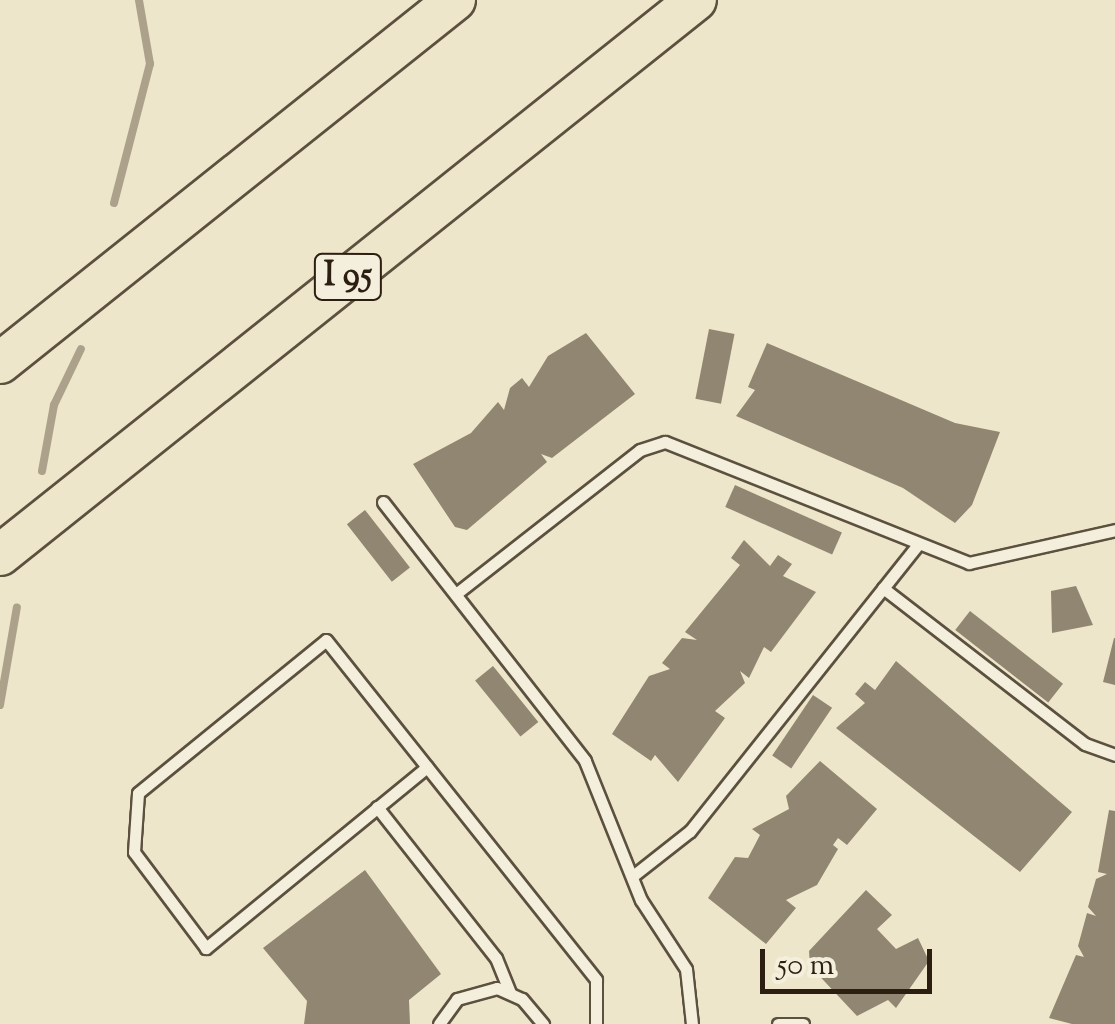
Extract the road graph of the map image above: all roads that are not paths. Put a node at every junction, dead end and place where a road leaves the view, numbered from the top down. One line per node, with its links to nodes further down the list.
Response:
1 (455, 0): 3 (highway)
2 (696, 0): 7 (highway, I 95)
3 (0, 363)
4 (383, 502): 9 (lane)
5 (1115, 530): 6 (lane)
6 (916, 546): 8 (lane); 9 (lane)
7 (0, 554)
8 (884, 588): 10 (lane); 13 (lane)
9 (457, 593): 13 (lane)
10 (1115, 756)
11 (427, 767): 12 (lane); 12 (lane); 17 (lane)
12 (377, 807): 14 (lane)
13 (634, 875): 18 (lane)
14 (510, 992): 15 (lane); 16 (lane)
15 (440, 1024)
16 (543, 1024)
17 (596, 1024)
18 (692, 1024)
19 (778, 1024): 20 (lane)
20 (803, 1024)

